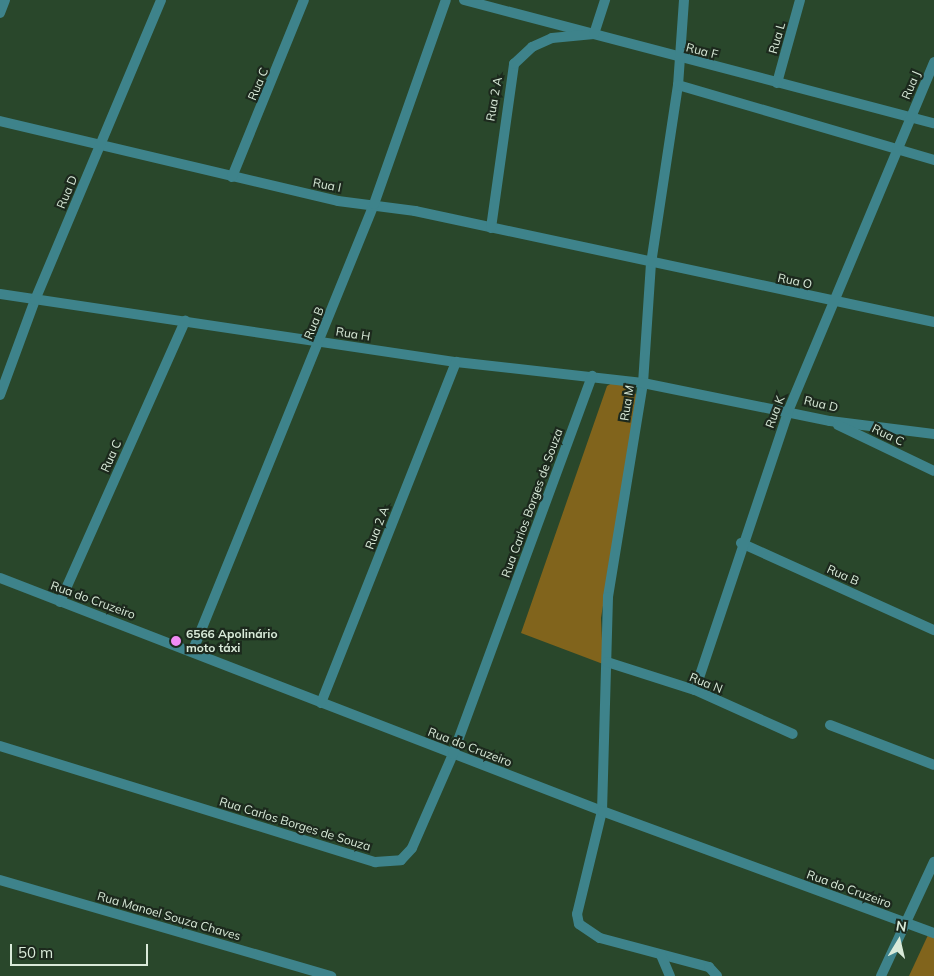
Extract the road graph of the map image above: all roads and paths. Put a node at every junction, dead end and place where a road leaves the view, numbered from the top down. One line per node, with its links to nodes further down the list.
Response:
1 (5, 0): 9 (street)
2 (161, 0): 18 (street, Rua D)
3 (304, 0): 21 (street, Rua C)
4 (446, 0): 22 (street, Rua B)
5 (464, 0): 10 (street, Rua F)
6 (605, 0): 10 (street)
7 (684, 0): 11 (street, Rua M)
8 (800, 0): 13 (street, Rua L)
9 (0, 13)
10 (594, 34): 11 (street, Rua F); 23 (street, Rua 2 A)
11 (677, 57): 13 (street, Rua F); 14 (street, Rua M)
12 (934, 62): 15 (street, Rua J)
13 (777, 83): 15 (street, Rua F)
14 (678, 85): 19 (street); 24 (street, Rua M)
15 (911, 118): 17 (street, Rua F); 19 (street, Rua J)
16 (0, 121): 18 (street, Rua I)
17 (934, 123)
18 (102, 143): 21 (street, Rua I); 26 (street, Rua D)
19 (898, 150): 20 (street); 27 (street, Rua K)
20 (934, 160)
21 (232, 177): 22 (street, Rua I)
22 (374, 204): 23 (street, Rua I); 30 (street, Rua B)
23 (491, 228): 24 (street, Rua I)
24 (651, 263): 27 (street, Rua O); 33 (street, Rua M)
25 (0, 294): 26 (street, Rua H)
26 (35, 300): 28 (street, Rua H); 34 (street, Rua D)
27 (836, 302): 29 (street, Rua O); 35 (street, Rua K)
28 (186, 321): 30 (street, Rua H); 41 (street, Rua C)
29 (934, 322)
30 (320, 341): 31 (street, Rua H); 43 (street, Rua B)
31 (456, 362): 32 (street, Rua H); 46 (street, Rua 2 A)
32 (592, 376): 33 (street, Rua H); 50 (street, Rua Carlos Borges de Souza)
33 (644, 383): 35 (street, Rua D); 44 (street, Rua M)
34 (0, 395)
35 (789, 409): 36 (street, Rua D); 39 (street, Rua K)
36 (830, 421): 37 (street, Rua D); 38 (street, Rua C)
37 (934, 434)
38 (934, 471)
39 (741, 543): 42 (street, Rua B); 45 (street, Rua K)
40 (0, 578): 41 (street, Rua do Cruzeiro)
41 (60, 602): 43 (street, Rua do Cruzeiro)
42 (934, 630)
43 (193, 650): 46 (street, Rua do Cruzeiro)
44 (607, 662): 45 (street, Rua N); 52 (street, Rua M)
45 (695, 690): 48 (street, Rua N)
46 (322, 703): 50 (street, Rua do Cruzeiro)
47 (830, 725): 51 (street)
48 (793, 734)
49 (0, 746): 50 (street, Rua Carlos Borges de Souza)
50 (453, 754): 52 (street, Rua do Cruzeiro)
51 (934, 764)
52 (602, 811): 55 (street, Rua do Cruzeiro); 57 (street, Rua M)
53 (934, 862): 55 (street)
54 (0, 880): 58 (street, Rua Manoel Souza Chaves)
55 (906, 923): 56 (street, Rua do Cruzeiro); 61 (street)
56 (934, 933)
57 (661, 955): 59 (street); 60 (street, Rua M)
58 (331, 976)
59 (670, 976)
60 (716, 976)
61 (881, 976)

